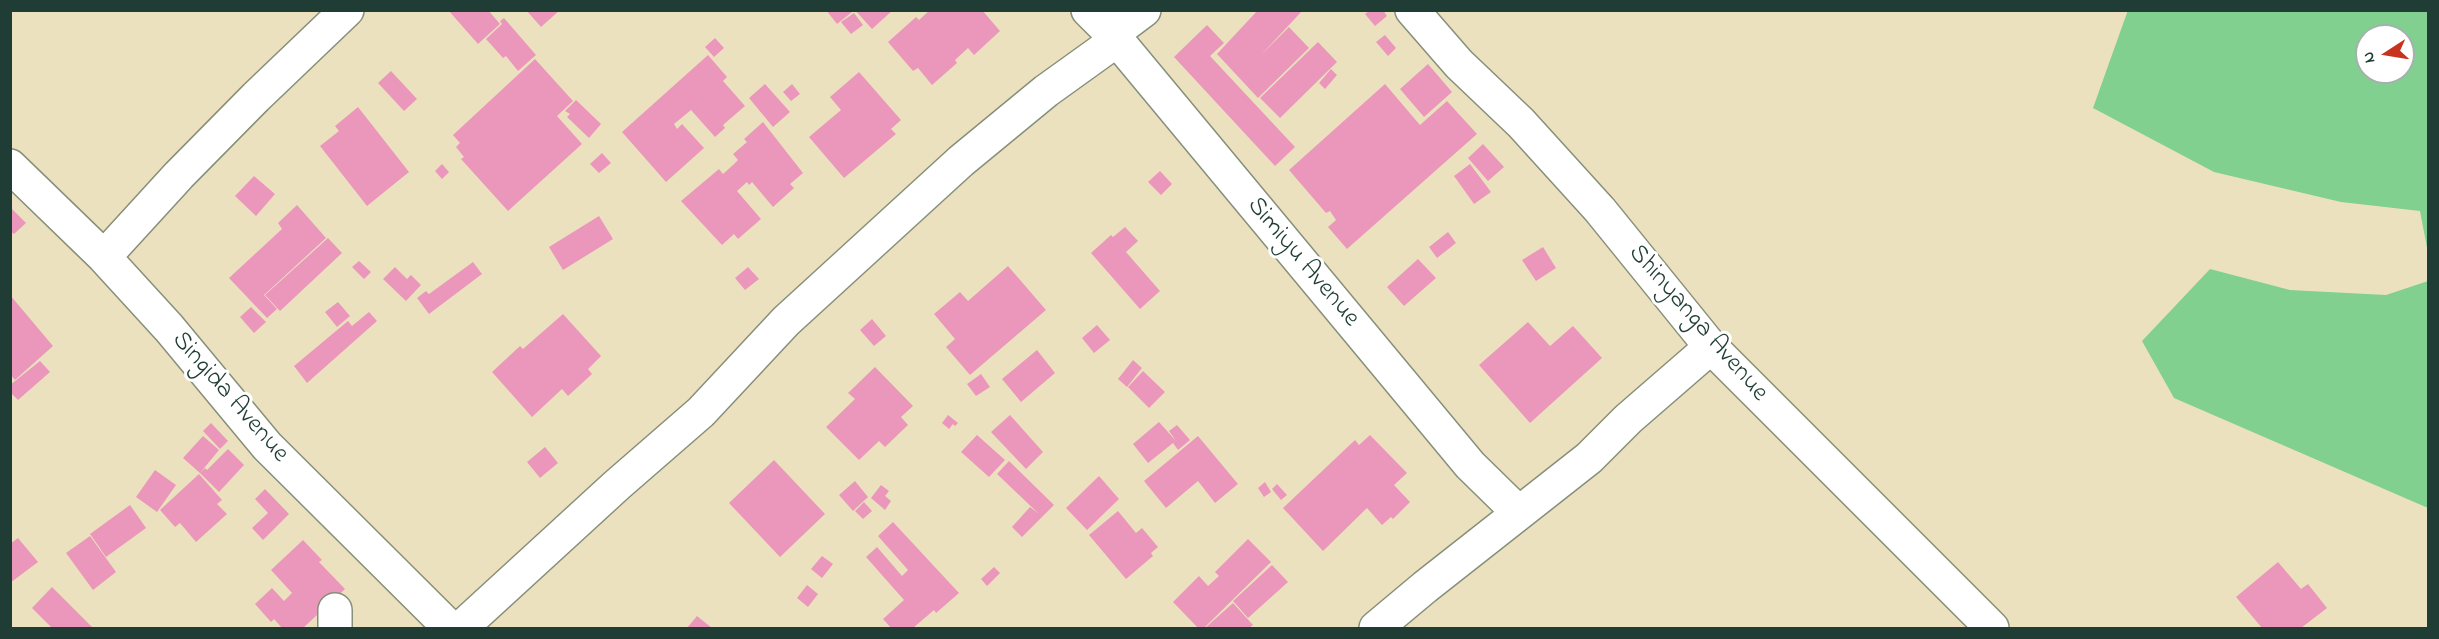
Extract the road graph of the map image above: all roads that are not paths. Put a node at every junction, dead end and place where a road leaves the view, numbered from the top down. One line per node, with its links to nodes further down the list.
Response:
1 (347, 10): 7 (street)
2 (1088, 10): 5 (street, Simiyu Avenue)
3 (1144, 10): 5 (street)
4 (1412, 10): 8 (street, Shinyanga Avenue)
5 (1115, 37): 9 (street, Simiyu Avenue); 11 (street)
6 (10, 166): 7 (street, Singida Avenue)
7 (104, 257): 10 (street, Singida Avenue)
8 (1711, 347): 9 (street); 13 (street, Shinyanga Avenue)
9 (1519, 513): 12 (street)
10 (450, 628)
11 (461, 628)
12 (1376, 628)
13 (1992, 628)

